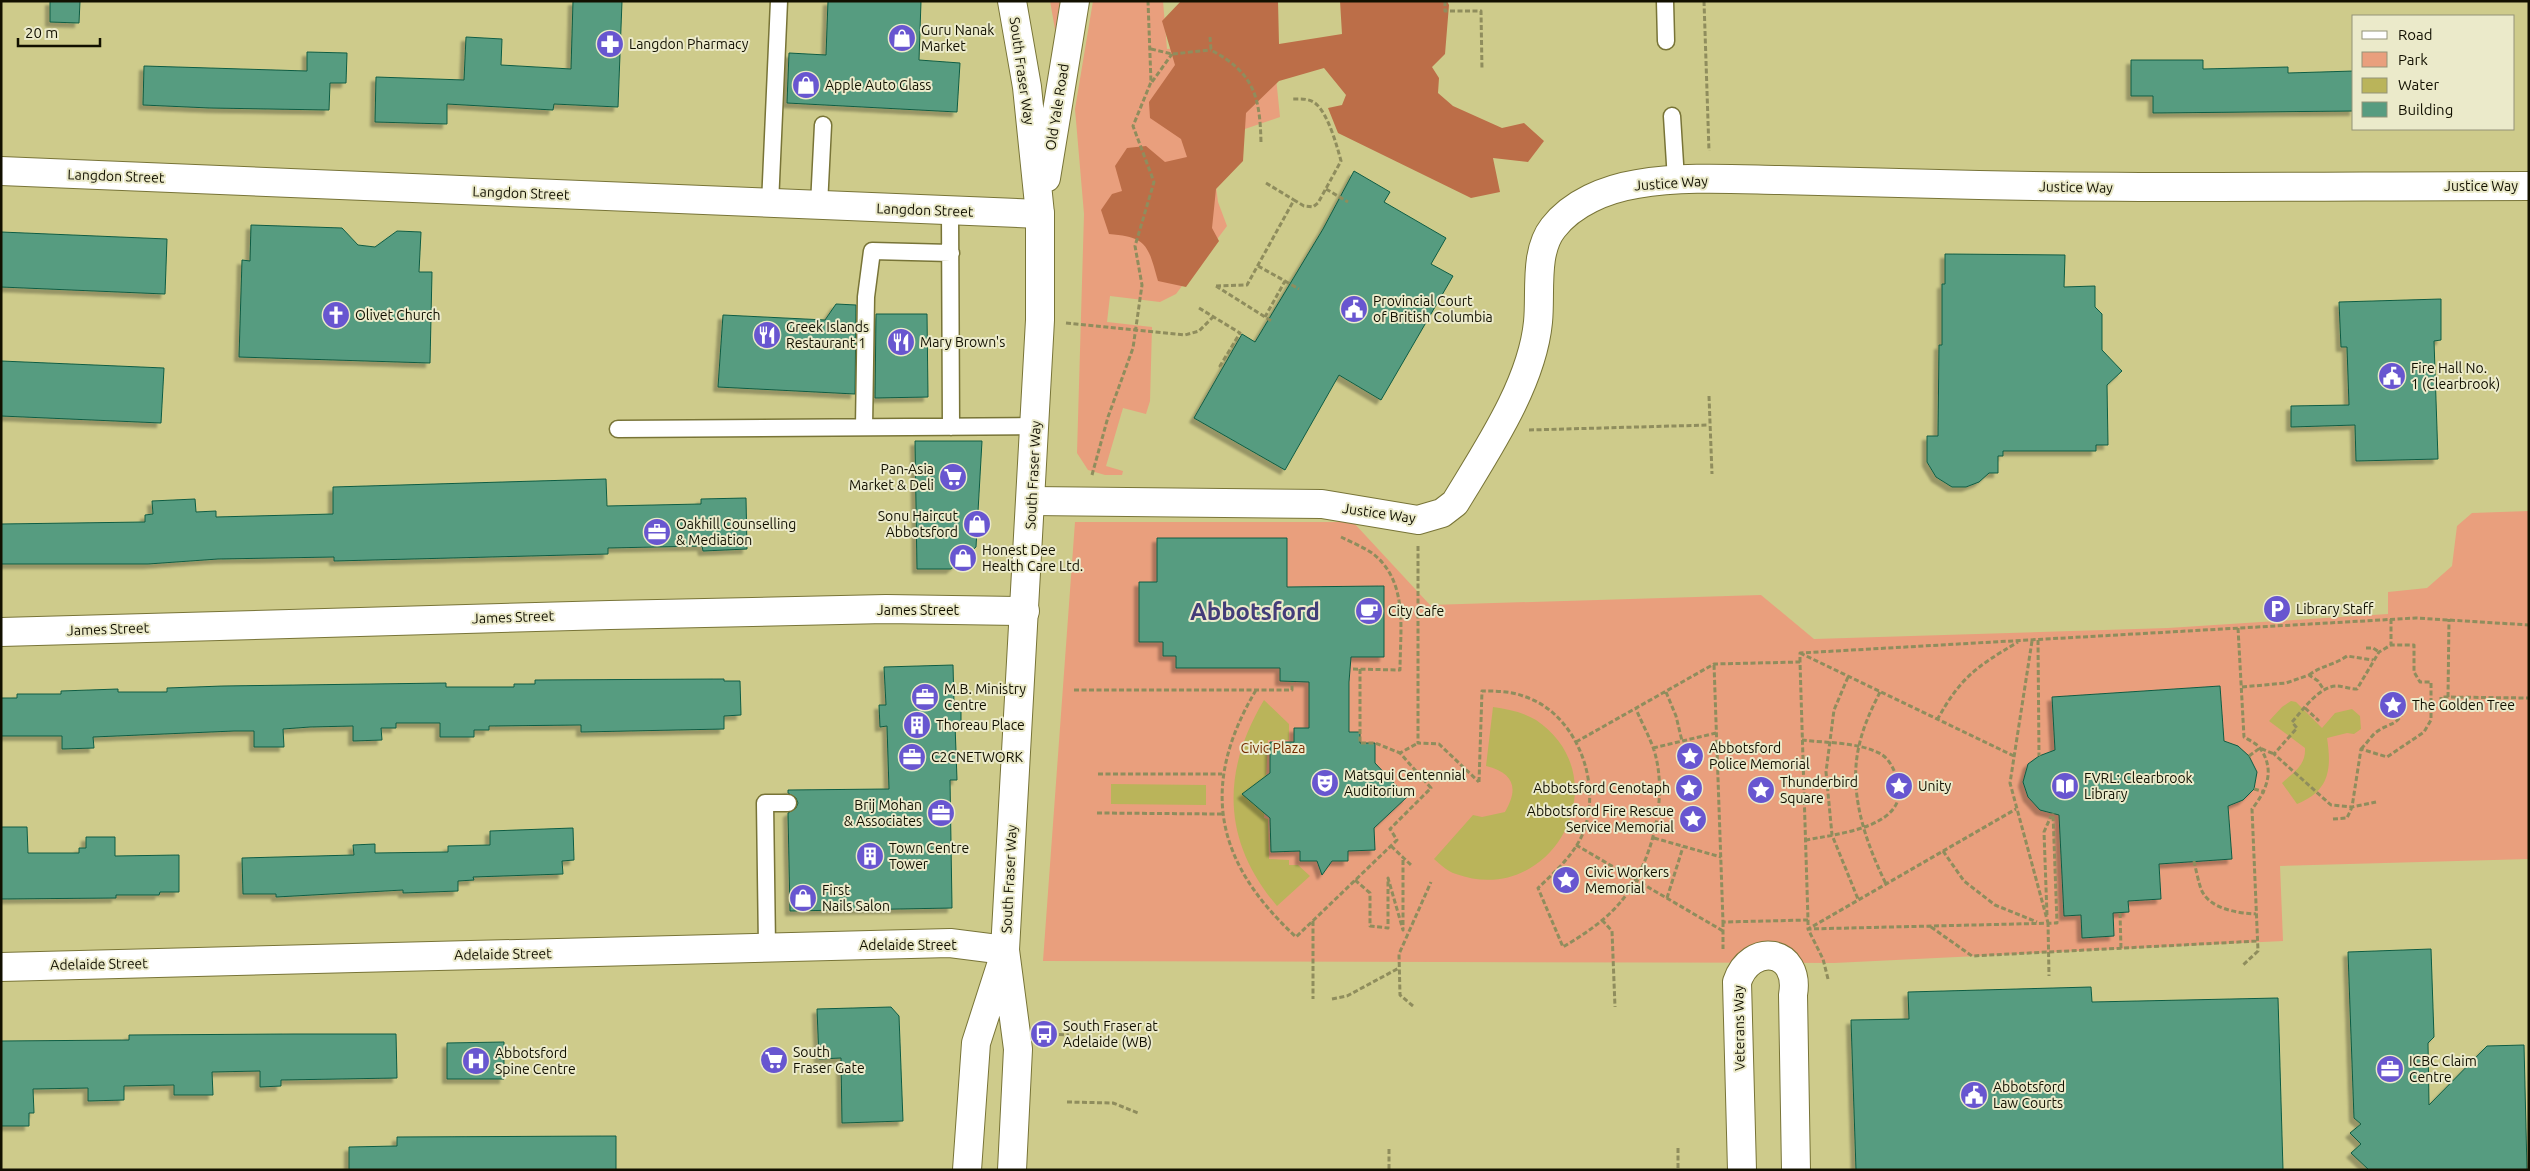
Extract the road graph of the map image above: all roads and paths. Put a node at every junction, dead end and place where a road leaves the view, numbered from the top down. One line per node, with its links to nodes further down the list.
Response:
1 (779, 1): 27 (lane)
2 (1012, 1): 30 (street, South Fraser Way)
3 (1075, 1): 30 (street, Old Yale Road)
4 (1148, 1): 10 (path)
5 (1445, 1): 13 (path)
6 (1665, 1): 9 (lane)
7 (1704, 1): 21 (path)
8 (1210, 36): 11 (path)
9 (1666, 41)
10 (1151, 49): 12 (path); 14 (path)
11 (1211, 50): 12 (path); 18 (path)
12 (1172, 54): 14 (path)
13 (1482, 70)
14 (1151, 82): 40 (path)
15 (1292, 99): 24 (path)
16 (1672, 116): 20 (lane)
17 (823, 125): 28 (lane)
18 (1261, 143)
19 (1, 171): 27 (street, Langdon Street)
20 (1676, 180): 21 (street, Justice Way); 48 (street, Justice Way)
21 (1710, 180): 23 (street, Justice Way)
22 (1266, 183): 25 (path)
23 (2529, 186)
24 (1326, 189): 25 (path); 26 (path)
25 (1294, 200): 32 (path)
26 (1348, 202)
27 (770, 204): 28 (street, Langdon Street)
28 (819, 205): 29 (street, Langdon Street)
29 (950, 210): 30 (street, Langdon Street); 31 (lane)
30 (1040, 214): 38 (street, South Fraser Way)
31 (951, 253): 45 (lane); 46 (lane)
32 (1258, 266): 33 (path); 37 (path)
33 (1284, 281): 34 (path); 37 (path)
34 (1299, 289)
35 (1199, 308): 36 (path)
36 (1213, 317): 40 (path); 41 (path)
37 (1265, 317): 39 (path)
38 (1040, 320): 40 (path); 44 (street, South Fraser Way)
39 (1273, 322)
40 (1136, 330): 50 (path)
41 (1222, 368)
42 (1709, 396): 43 (path)
43 (1709, 425): 48 (path); 49 (path)
44 (1036, 426): 46 (lane); 51 (street, South Fraser Way)
45 (864, 427): 46 (lane); 47 (lane)
46 (951, 427)
47 (618, 429)
48 (1496, 431): 52 (street, Justice Way)
49 (1712, 474)
50 (1092, 478)
51 (1031, 502): 52 (street, Justice Way); 54 (street, South Fraser Way)
52 (1418, 520): 93 (path)
53 (1339, 536): 71 (path)
54 (1025, 611): 59 (street, James Street); 146 (street, South Fraser Way)
55 (2391, 619): 56 (path); 58 (path); 63 (path)
56 (2449, 619): 57 (path); 81 (path)
57 (2529, 625)
58 (2238, 628): 60 (path); 75 (path)
59 (1, 632)
60 (2038, 640): 61 (path); 102 (path)
61 (2032, 641): 62 (path); 101 (path)
62 (2019, 642): 66 (path); 87 (path)
63 (2391, 644): 65 (path); 84 (path)
64 (2366, 648): 65 (path)
65 (2379, 652): 67 (path)
66 (1800, 653): 68 (path); 73 (path)
67 (2374, 660): 72 (path); 78 (path)
68 (1800, 662): 69 (path); 90 (path)
69 (1714, 664): 79 (path); 89 (path)
70 (1351, 669): 71 (path)
71 (1360, 669): 99 (path)
72 (2309, 675): 75 (path); 78 (path)
73 (1848, 677): 80 (path); 94 (path)
74 (1292, 682): 77 (path)
75 (2242, 687): 97 (path)
76 (1074, 690): 77 (path)
77 (1256, 690): 105 (path)
78 (2324, 690): 85 (path)
79 (1666, 692): 86 (path); 91 (path)
80 (1880, 692): 87 (path); 95 (path)
81 (2448, 697): 82 (path); 84 (path)
82 (2529, 698)
83 (2406, 703): 98 (path)
84 (2431, 707): 98 (path)
85 (2305, 708): 88 (path); 100 (path)
86 (1636, 709): 92 (path); 96 (path)
87 (1937, 720): 101 (path)
88 (2319, 721)
89 (1716, 733): 91 (path); 123 (path)
90 (1802, 740): 94 (path); 118 (path)
91 (1682, 741): 96 (path)
92 (1576, 742): 93 (path); 119 (path)
93 (1418, 743): 99 (path)
94 (1830, 744): 95 (path); 116 (path)
95 (1858, 747): 115 (path); 115 (path)
96 (1653, 748): 117 (path)
97 (2260, 748): 100 (path); 103 (path); 107 (path)
98 (2361, 749): 110 (path)
99 (1400, 752): 120 (path)
100 (2274, 754): 110 (path)
101 (2014, 756): 111 (path)
102 (2039, 756)
103 (2249, 756)
104 (1098, 774): 105 (path)
105 (1222, 774): 113 (path)
106 (2254, 789): 107 (path)
107 (2265, 792): 134 (path)
108 (2376, 802): 110 (path)
109 (788, 803): 144 (lane)
110 (2352, 807): 114 (path)
111 (2016, 809): 122 (path); 139 (path)
112 (1097, 812): 113 (path)
113 (1222, 814): 135 (path)
114 (2333, 819)
115 (1864, 828): 116 (path); 130 (path)
116 (1832, 835): 118 (path); 132 (path)
117 (1654, 838): 121 (path); 128 (path)
118 (1805, 840): 137 (path)
119 (1576, 845): 128 (path); 136 (path)
120 (1391, 846): 124 (path); 127 (path)
121 (1683, 847): 123 (path); 131 (path)
122 (1943, 851): 130 (path); 138 (path)
123 (1721, 857): 137 (path)
124 (1403, 858): 126 (path); 127 (path)
125 (2194, 861): 134 (path)
126 (1410, 865)
127 (1355, 880): 135 (path)
128 (1636, 880): 131 (path); 136 (path)
129 (1431, 882): 150 (path)
130 (1886, 884): 132 (path)
131 (1668, 898): 142 (path)
132 (1858, 900): 141 (path)
133 (2120, 913): 145 (path)
134 (2256, 914): 143 (path)
135 (1313, 920): 153 (path)
136 (1602, 920): 156 (path)
137 (1808, 920): 141 (path)
138 (2039, 923): 139 (path); 140 (path)
139 (2048, 923): 139 (path); 147 (path)
140 (1930, 926): 141 (path); 147 (path)
141 (1808, 929): 152 (path)
142 (1723, 931)
143 (2258, 941): 145 (path); 148 (path)
144 (768, 948): 146 (street, Adelaide Street); 149 (street, Adelaide Street)
145 (2121, 949): 147 (path)
146 (1005, 950): 163 (street, South Fraser Way); 164 (street, South Fraser Way)
147 (2048, 953): 151 (path)
148 (2242, 966)
149 (1, 967)
150 (1399, 968): 154 (path); 155 (path)
151 (2049, 976)
152 (1828, 979)
153 (1313, 999)
154 (1332, 999)
155 (1413, 1006)
156 (1614, 1007)
157 (1044, 1034): 158 (path)
158 (1069, 1035)
159 (1067, 1102): 160 (path)
160 (1138, 1113)
161 (1678, 1148): 166 (path)
162 (1389, 1149): 165 (path)
163 (967, 1170)
164 (1012, 1170)
165 (1389, 1170)
166 (1678, 1170)
167 (1742, 1170): 168 (street, Veterans Way)
168 (1796, 1170)

